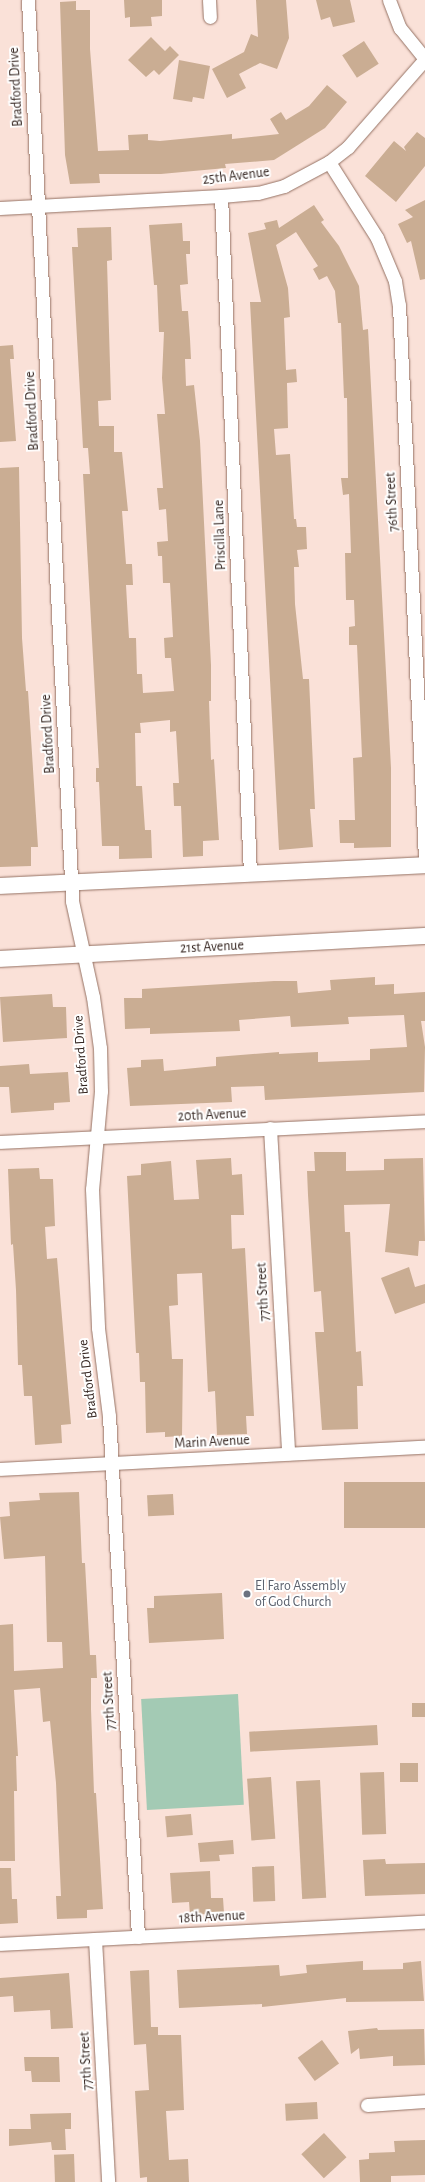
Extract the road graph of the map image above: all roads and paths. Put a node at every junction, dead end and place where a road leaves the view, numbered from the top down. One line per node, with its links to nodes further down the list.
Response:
1 (28, 0): 8 (street, Bradford Drive)
2 (209, 0): 4 (street)
3 (389, 0): 5 (street)
4 (210, 17)
5 (425, 59): 6 (street, 25th Avenue)
6 (329, 162): 7 (street, 25th Avenue); 10 (street, 76th Street)
7 (221, 196): 8 (street, 25th Avenue); 12 (street, Priscilla Lane)
8 (38, 206): 9 (street, 25th Avenue); 13 (street, Bradford Drive)
9 (0, 208)
10 (425, 858)
11 (425, 865): 12 (street)
12 (250, 874): 13 (street)
13 (72, 882): 14 (street); 16 (street, Bradford Drive)
14 (0, 886)
15 (425, 936): 16 (street, 21st Avenue)
16 (84, 953): 17 (street, 21st Avenue); 20 (street, Bradford Drive)
17 (0, 959)
18 (425, 1121): 19 (street, 20th Avenue)
19 (270, 1128): 20 (street, 20th Avenue); 23 (street, 77th Street)
20 (98, 1137): 21 (street, 20th Avenue); 24 (street, Bradford Drive)
21 (0, 1142)
22 (425, 1447): 23 (street, Marin Avenue)
23 (288, 1454): 24 (street, Marin Avenue)
24 (112, 1463): 25 (street, Marin Avenue); 27 (street, 77th Street)
25 (0, 1469)
26 (425, 1922): 27 (street, 18th Avenue)
27 (138, 1937): 28 (street, 18th Avenue)
28 (95, 1939): 29 (street, 18th Avenue); 32 (street, 77th Street)
29 (0, 1944)
30 (425, 2102): 31 (street)
31 (367, 2105)
32 (108, 2182)

